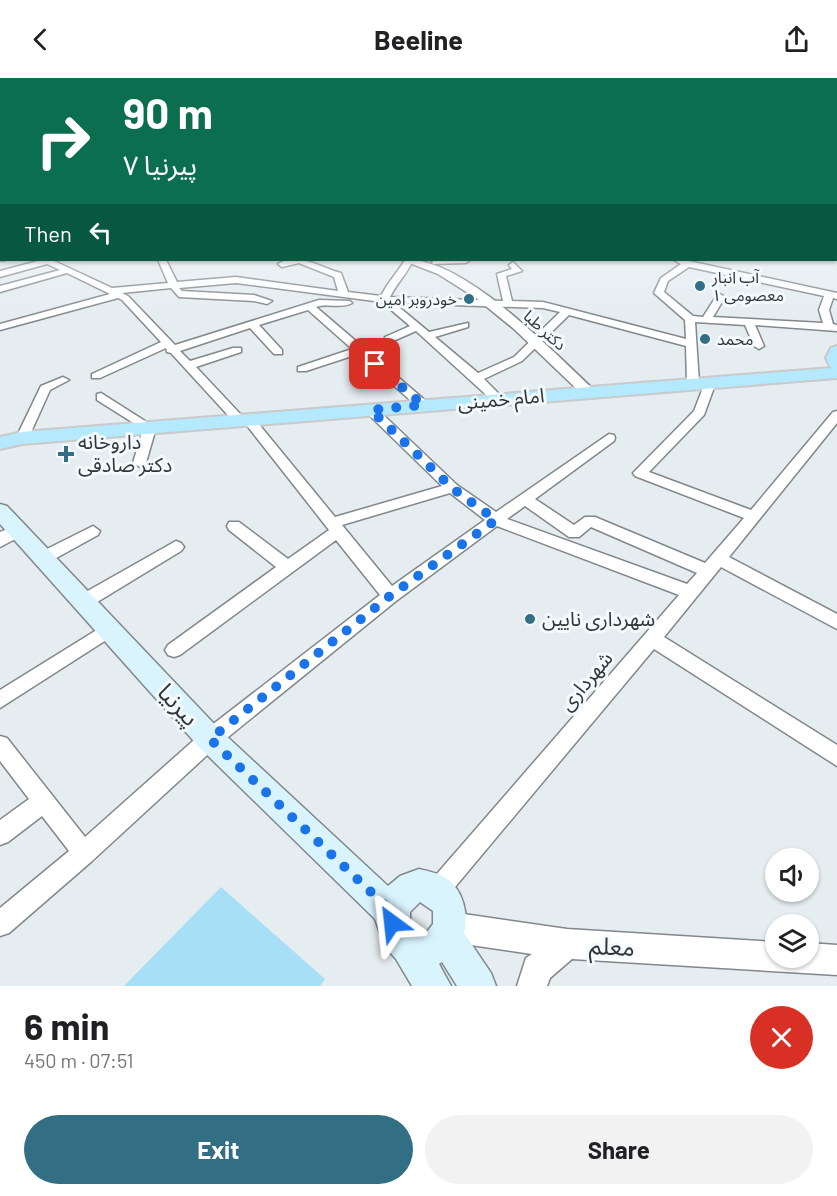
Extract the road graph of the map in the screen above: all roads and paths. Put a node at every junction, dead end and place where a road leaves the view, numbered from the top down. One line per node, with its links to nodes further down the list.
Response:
1 (44, 261): 17 (street)
2 (49, 261): 15 (street)
3 (163, 261): 18 (street)
4 (296, 261): 12 (street)
5 (303, 261): 22 (street)
6 (408, 261): 28 (street)
7 (413, 261): 14 (street, دکتر طبا)
8 (426, 261): 14 (street, دکتر طبا)
9 (463, 261): 14 (street)
10 (466, 261): 16 (street)
11 (683, 262): 23 (street); 32 (street)
12 (282, 264)
13 (513, 265): 29 (street)
14 (443, 267): 16 (street, دکتر طبا); 25 (street, دکتر طبا)
15 (66, 271): 19 (street); 21 (street)
16 (461, 273): 25 (street, دکتر طبا)
17 (0, 274)
18 (172, 285): 20 (street); 21 (street); 26 (street)
19 (0, 289)
20 (333, 292): 22 (street); 27 (street)
21 (114, 293): 37 (street); 45 (street)
22 (344, 294): 28 (street)
23 (833, 295): 39 (street)
24 (720, 297): 33 (street)
25 (484, 300): 28 (street); 29 (street); 42 (street, دکتر طبا)
26 (267, 301)
27 (322, 302): 28 (street); 30 (street)
28 (387, 302): 38 (street)
29 (508, 304): 31 (street)
30 (309, 306): 35 (street); 47 (street)
31 (566, 312): 42 (street); 43 (street)
32 (690, 320): 33 (street); 43 (street)
33 (706, 320): 34 (street)
34 (749, 322): 39 (street); 44 (street)
35 (252, 324): 45 (street); 49 (street)
36 (464, 325): 40 (street)
37 (0, 327)
38 (417, 327): 40 (street); 41 (street)
39 (833, 327)
40 (428, 336): 55 (street)
41 (389, 339)
42 (535, 342): 55 (street); 58 (street, دکتر طبا)
43 (691, 344): 57 (street)
44 (759, 346)
45 (169, 347): 51 (street); 54 (street)
46 (237, 350): 51 (street)
47 (360, 350): 52 (street); 61 (street)
48 (837, 351): 50 (main road)
49 (278, 352)
50 (837, 365)
51 (187, 366): 64 (street)
52 (302, 369)
53 (837, 372): 57 (main road, امام خمینی)
54 (96, 376)
55 (477, 378): 60 (street)
56 (63, 380): 67 (street)
57 (701, 383): 58 (main road, امام خمینی); 73 (street)
58 (587, 392): 60 (main road, امام خمینی)
59 (101, 397): 65 (street)
60 (498, 399): 61 (main road, امام خمینی)
61 (423, 405): 62 (main road, امام خمینی)
62 (371, 410): 64 (main road, امام خمینی); 71 (street)
63 (837, 415): 73 (street, شهرداری)
64 (244, 421): 65 (main road, امام خمینی); 77 (street)
65 (150, 428): 67 (main road, امام خمینی); 70 (street)
66 (0, 436): 67 (main road, امام خمینی)
67 (22, 438): 69 (main road, امام خمینی)
68 (609, 438): 72 (street)
69 (0, 443)
70 (140, 463)
71 (452, 488): 74 (street); 77 (street)
72 (524, 498): 74 (street); 81 (street)
73 (753, 516): 81 (street, شهرداری)
74 (496, 520): 83 (street); 84 (street)
75 (234, 526): 82 (street)
76 (6, 527): 80 (main road, پیرنیا)
77 (335, 527): 82 (street); 84 (street)
78 (93, 531): 80 (street)
79 (176, 547): 85 (street)
80 (43, 558): 85 (main road, پیرنیا)
81 (713, 564): 83 (street, شهرداری); 86 (street)
82 (287, 567): 89 (street)
83 (690, 592): 88 (street, شهرداری)
84 (390, 596): 91 (street)
85 (83, 602): 87 (main road, پیرنیا)
86 (837, 622)
87 (108, 630): 90 (street); 91 (main road, پیرنیا)
88 (652, 639): 93 (street); 97 (street, شهرداری)
89 (174, 650)
90 (0, 700)
91 (210, 739): 96 (street); 98 (main road, پیرنیا)
92 (0, 745): 94 (street)
93 (837, 756)
94 (44, 801): 95 (street); 96 (street)
95 (0, 834)
96 (84, 853): 99 (street)
97 (437, 891): 98 (main road); 100 (main road)
98 (393, 913): 102 (main road)
99 (0, 924)
100 (448, 932): 101 (street, معلم); 102 (main road); 107 (main road)
101 (567, 944): 103 (street, معلم); 108 (street)
102 (409, 948): 106 (main road)
103 (765, 956)
104 (819, 959): 105 (street)
105 (837, 960)
106 (433, 986)
107 (478, 986)
108 (532, 986)

